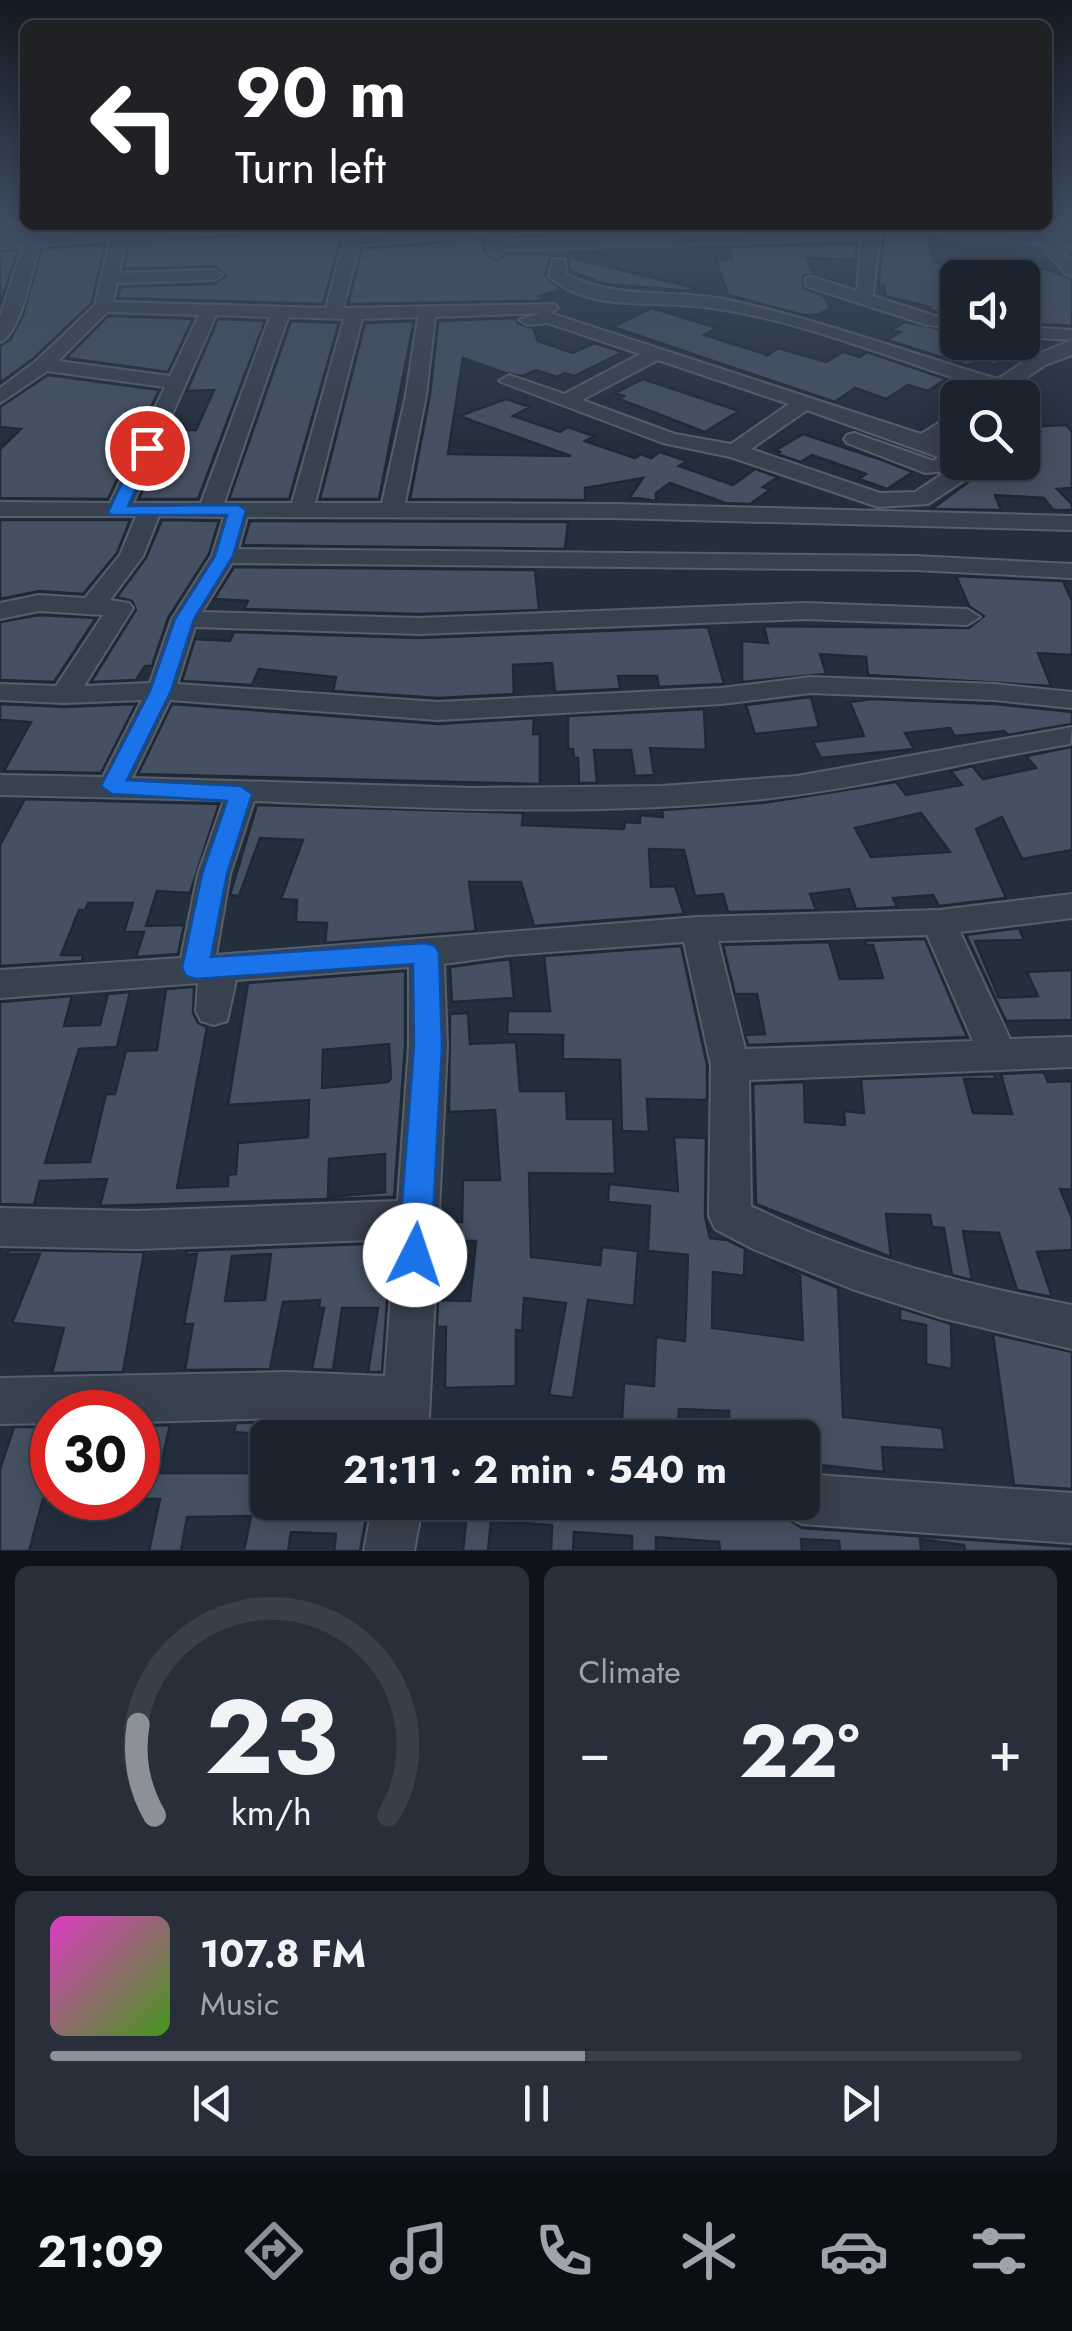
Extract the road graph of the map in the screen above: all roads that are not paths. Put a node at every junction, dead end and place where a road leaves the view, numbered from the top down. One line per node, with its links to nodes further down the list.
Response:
1 (105, 295): 7 (street)
2 (344, 295): 13 (street)
3 (621, 295): 16 (street)
4 (855, 295): 5 (street)
5 (864, 298): 10 (street)
6 (7, 306): 17 (street)
7 (103, 306): 8 (street); 21 (street)
8 (211, 308): 11 (street); 25 (street)
9 (559, 308): 12 (street)
10 (892, 308): 15 (street); 16 (street)
11 (282, 312): 13 (street); 41 (street)
12 (427, 312): 13 (street); 38 (street)
13 (343, 314): 35 (street)
14 (528, 320): 20 (street)
15 (940, 320)
16 (830, 336): 22 (street)
17 (0, 337)
18 (1040, 337): 19 (street)
19 (1071, 346): 23 (street)
20 (646, 358): 27 (street); 28 (street)
21 (42, 366): 25 (street); 26 (street)
22 (957, 380)
23 (1010, 380)
24 (509, 381): 27 (street)
25 (177, 384): 39 (street)
26 (0, 397)
27 (568, 400): 32 (street)
28 (796, 408): 30 (street); 32 (street); 33 (street)
29 (940, 430): 30 (street)
30 (924, 442): 31 (street)
31 (940, 449)
32 (735, 451): 34 (street)
33 (940, 466)
34 (949, 480)
35 (302, 509): 37 (street); 38 (street)
36 (0, 510): 39 (street)
37 (238, 510): 41 (street); 43 (street)
38 (392, 510): 42 (street)
39 (117, 512): 40 (street)
40 (148, 512): 41 (street); 46 (street)
41 (210, 512)
42 (1072, 523)
43 (224, 556): 45 (street); 49 (street)
44 (1072, 572): 45 (street)
45 (927, 590): 48 (street); 49 (street)
46 (94, 604): 47 (street); 52 (street)
47 (0, 611)
48 (967, 617)
49 (184, 619): 50 (street)
50 (161, 691): 52 (street); 53 (street); 56 (street)
51 (0, 692): 52 (street)
52 (64, 696)
53 (1062, 700): 54 (street)
54 (1071, 736): 57 (street)
55 (0, 786): 56 (street)
56 (112, 786): 57 (street)
57 (241, 794): 62 (street)
58 (1072, 906): 59 (street)
59 (939, 922): 60 (street); 66 (street)
60 (698, 930): 61 (street); 67 (street)
61 (426, 953): 62 (street); 68 (street)
62 (196, 968): 63 (street); 64 (street)
63 (0, 984)
64 (214, 1011)
65 (1072, 1052): 66 (street)
66 (999, 1057): 67 (street)
67 (730, 1065): 70 (street)
68 (418, 1219): 69 (street); 72 (street)
69 (0, 1227)
70 (1072, 1327)
71 (0, 1401): 72 (street)
72 (403, 1418)
73 (820, 1500): 74 (street)
74 (1072, 1518)
75 (395, 1520): 76 (street)
76 (389, 1551)

